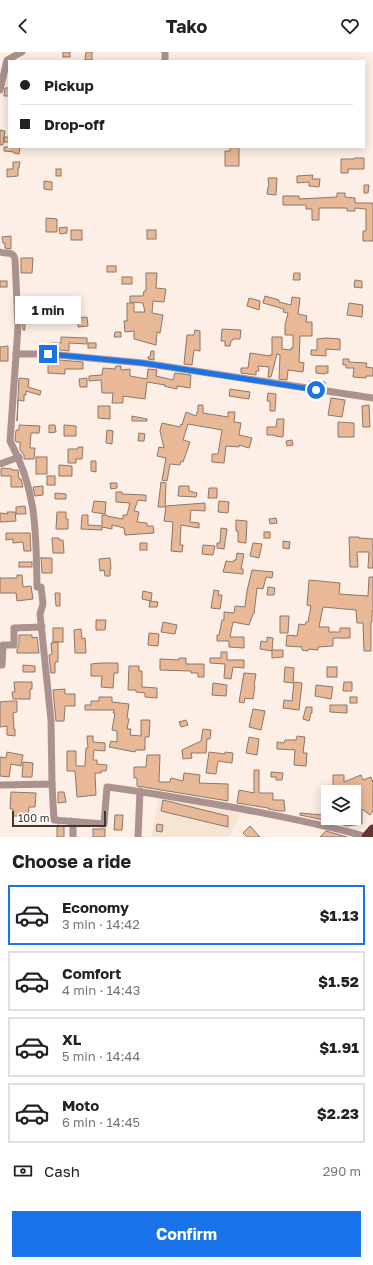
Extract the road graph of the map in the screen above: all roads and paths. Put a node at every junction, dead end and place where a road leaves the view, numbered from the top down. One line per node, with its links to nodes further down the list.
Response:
1 (22, 52): 2 (street)
2 (0, 90)
3 (0, 252): 4 (street)
4 (16, 354): 5 (street); 6 (street)
5 (373, 398)
6 (19, 457): 7 (street); 8 (street)
7 (0, 464)
8 (42, 628): 9 (street); 10 (street)
9 (0, 665)
10 (52, 784): 11 (street); 13 (street)
11 (0, 785)
12 (140, 791): 13 (street); 16 (street); 17 (street)
13 (71, 821): 15 (street)
14 (373, 830): 17 (highway)
15 (73, 837)
16 (138, 837)
17 (367, 837)

